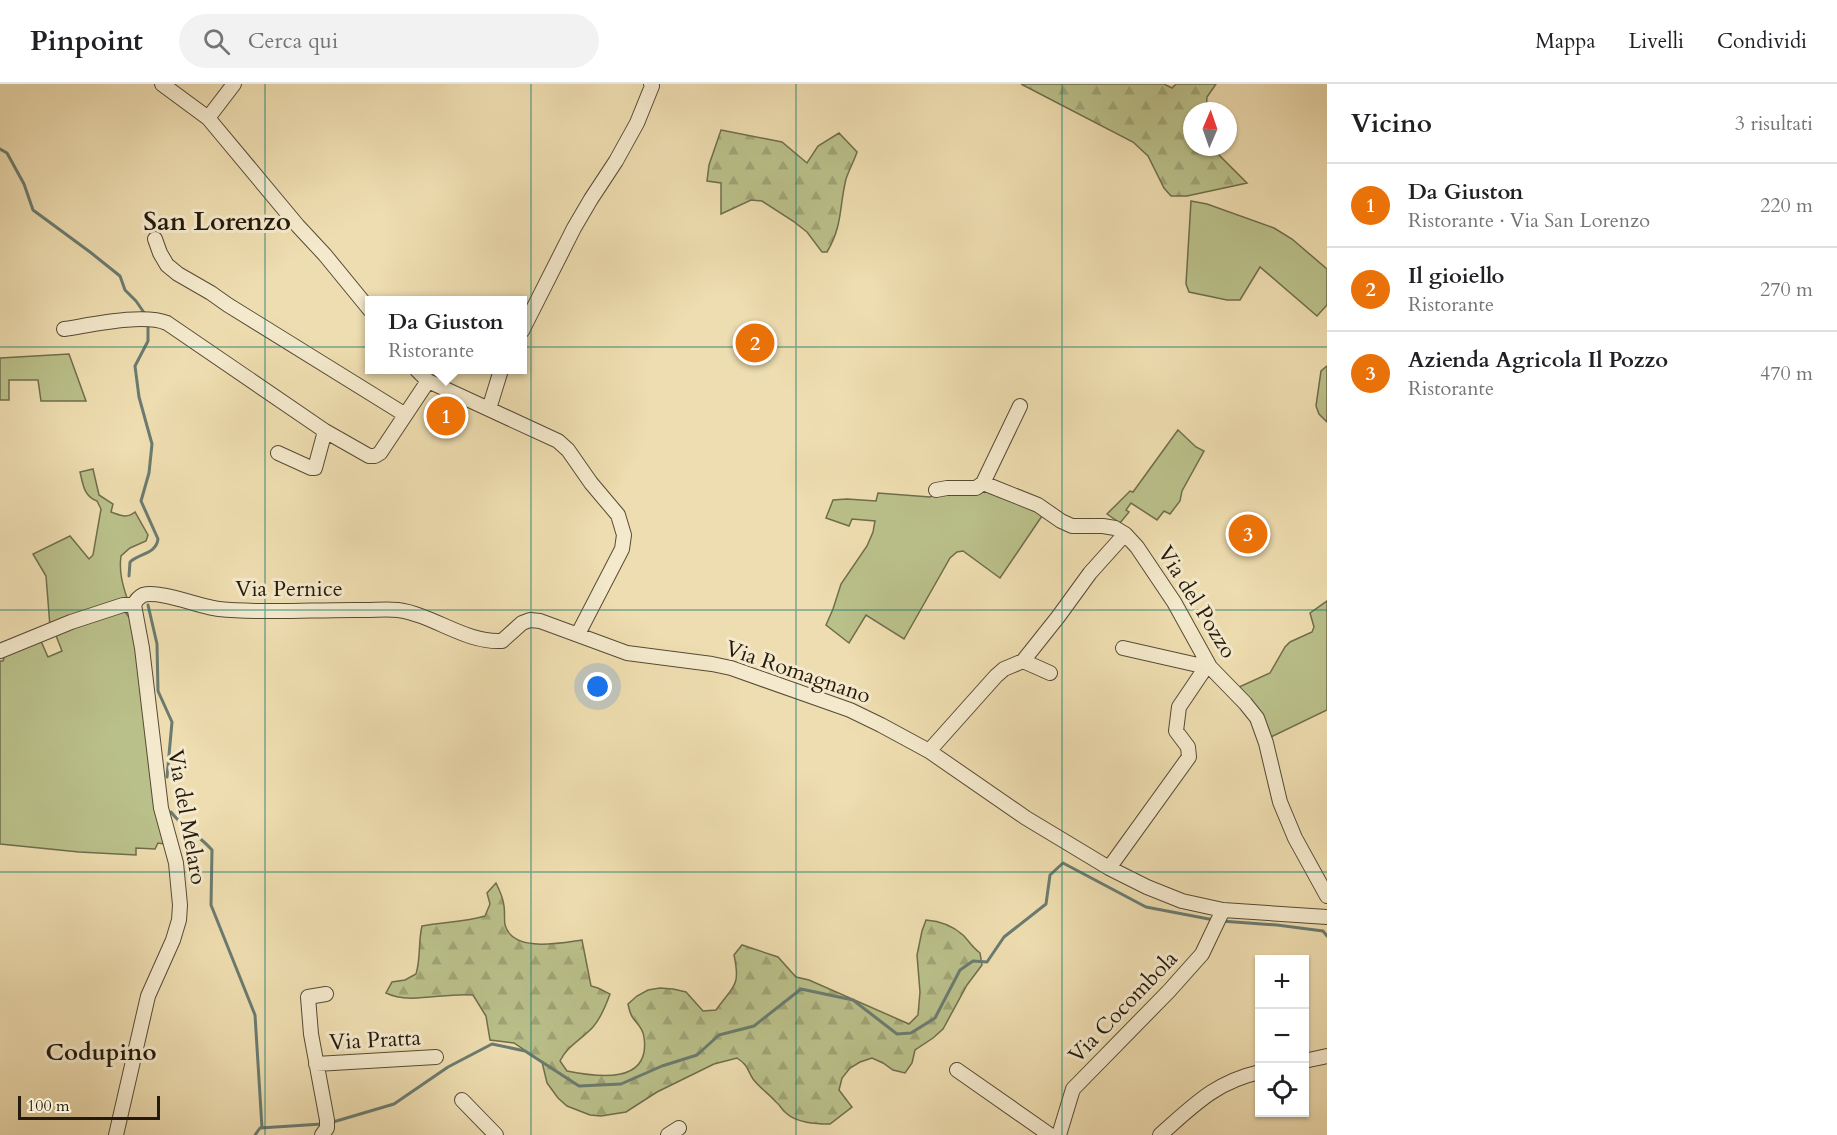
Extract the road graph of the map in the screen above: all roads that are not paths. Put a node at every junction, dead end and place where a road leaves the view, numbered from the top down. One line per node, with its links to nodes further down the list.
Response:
1 (162, 84): 4 (street)
2 (234, 84): 4 (street)
3 (651, 84): 7 (street)
4 (208, 118): 6 (street)
5 (155, 239): 14 (street)
6 (365, 305)
7 (527, 321)
8 (64, 329): 15 (street)
9 (422, 374): 11 (street)
10 (500, 374): 13 (street)
11 (428, 381): 13 (street); 14 (street)
12 (1020, 406): 17 (street)
13 (489, 410): 21 (street)
14 (404, 414): 15 (street)
15 (325, 431): 16 (street)
16 (278, 453)
17 (983, 483): 18 (street); 19 (street)
18 (936, 490)
19 (1125, 534): 24 (street); 25 (street, Via del Pozzo)
20 (135, 602): 21 (street, Via Pernice); 23 (street, Via Pernice); 40 (street, Via del Melaro)
21 (578, 634): 27 (street, Via Romagnano)
22 (1123, 648): 25 (street)
23 (0, 651)
24 (1023, 661): 26 (street); 27 (street)
25 (1208, 664): 28 (street); 29 (street, Via del Pozzo)
26 (1050, 674)
27 (929, 751): 28 (street, Via Romagnano)
28 (1110, 868): 30 (street, Via Romagnano)
29 (1327, 896)
30 (1220, 916): 31 (street, Via Romagnano); 44 (street, Via Cocombola)
31 (1327, 917)
32 (327, 994): 36 (street, Via Pratta)
33 (1327, 1056): 35 (street)
34 (436, 1057): 36 (street, Via Pratta)
35 (1309, 1060)
36 (316, 1064): 41 (street, Via Pratta)
37 (957, 1070): 43 (street)
38 (1255, 1073): 45 (street)
39 (462, 1100): 42 (street)
40 (116, 1135)
41 (322, 1135)
42 (496, 1135)
43 (1050, 1135)
44 (1059, 1135)
45 (1160, 1135)

